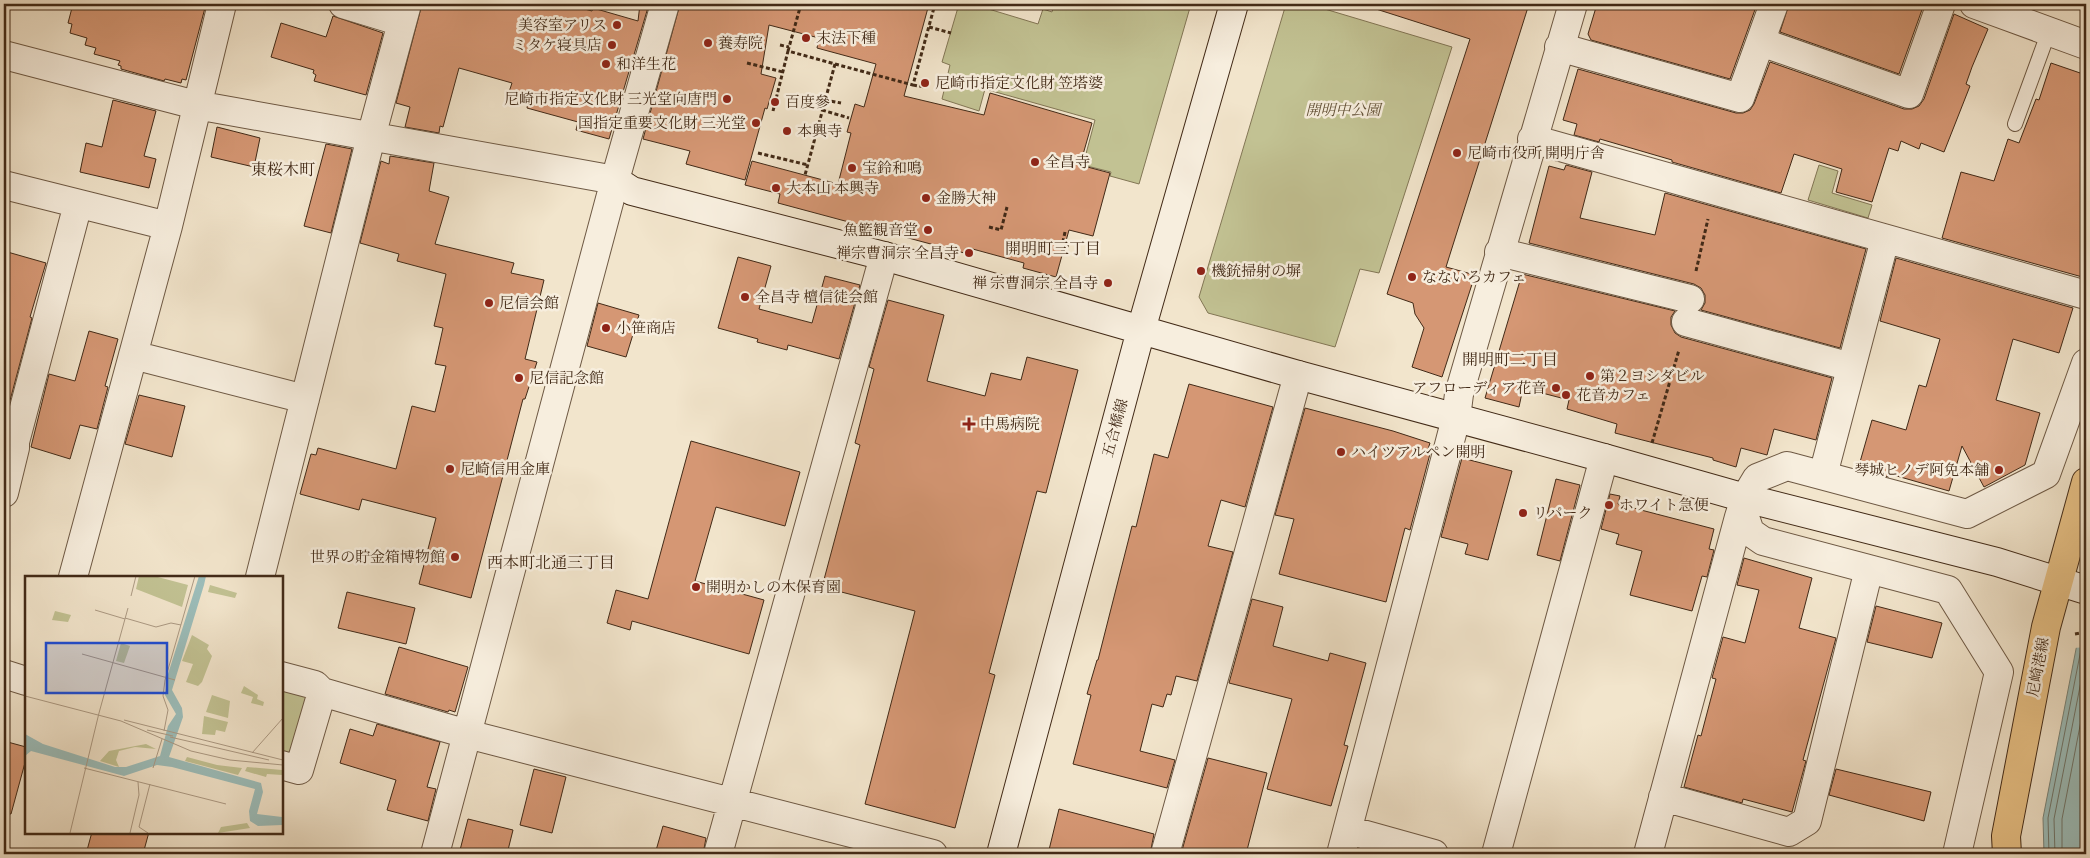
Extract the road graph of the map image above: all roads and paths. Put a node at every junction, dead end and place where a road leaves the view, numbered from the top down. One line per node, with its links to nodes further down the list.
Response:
1 (222, 4): 30 (street)
2 (342, 4): 13 (street)
3 (665, 4): 40 (street)
4 (783, 4): 12 (path)
5 (801, 4): 12 (path)
6 (935, 4): 14 (path)
7 (1234, 4): 52 (street, 五合橋線)
8 (1572, 4): 20 (street)
9 (1774, 4): 17 (street)
10 (1941, 4): 17 (street)
11 (1974, 4): 15 (street)
12 (800, 8): 21 (path)
13 (404, 13): 35 (street)
14 (929, 27): 16 (path); 26 (path)
15 (2049, 31): 19 (street); 34 (lane)
16 (950, 33)
17 (1760, 42): 20 (street)
18 (780, 45): 21 (path)
19 (2086, 45)
20 (1559, 48): 36 (street)
21 (789, 49): 24 (path); 25 (path)
22 (4, 55): 30 (street)
23 (748, 63): 25 (path)
24 (835, 64): 26 (path); 28 (path)
25 (782, 72): 32 (path)
26 (913, 84): 27 (path)
27 (925, 87)
28 (825, 100): 29 (path); 31 (path)
29 (841, 103)
30 (196, 105): 35 (street); 44 (street)
31 (822, 110): 33 (path); 38 (path)
32 (773, 111)
33 (849, 118)
34 (2015, 124)
35 (371, 137): 40 (street); 57 (street)
36 (1532, 139): 47 (street); 49 (street)
37 (758, 153): 38 (path)
38 (808, 165): 39 (path)
39 (805, 175)
40 (615, 180): 50 (street); 74 (street)
41 (4, 185): 42 (street)
42 (78, 204): 44 (street); 62 (street)
43 (1007, 207): 45 (path)
44 (168, 226): 53 (street)
45 (989, 227)
46 (1065, 232): 48 (path)
47 (1885, 238): 51 (street); 55 (street)
48 (1069, 242)
49 (1499, 252): 55 (street); 58 (street)
50 (884, 256): 52 (street); 77 (street)
51 (2086, 295)
52 (1141, 330): 56 (street); 82 (street, 五合橋線)
53 (133, 354): 57 (street); 65 (street)
54 (2086, 363): 60 (street)
55 (1851, 367): 60 (street)
56 (1298, 375): 58 (street); 83 (street)
57 (305, 400): 66 (street)
58 (1456, 418): 59 (street); 78 (street)
59 (1604, 458): 63 (street); 85 (street)
60 (1823, 475): 63 (street)
61 (2086, 482): 67 (main road, 尼崎港線)
62 (4, 493)
63 (1743, 503): 64 (street); 67 (street); 76 (street)
64 (1868, 569): 76 (street); 87 (street)
65 (73, 576)
66 (260, 576)
67 (2074, 586): 88 (main road, 尼崎港線)
68 (2086, 632): 69 (path)
69 (2070, 634)
70 (4, 674): 72 (street)
71 (282, 676): 73 (street)
72 (25, 681)
73 (322, 692): 74 (street); 75 (street)
74 (467, 734): 77 (street); 79 (street)
75 (282, 765)
76 (1664, 797): 86 (street)
77 (732, 803): 80 (street); 81 (street)
78 (1344, 842): 84 (street)
79 (435, 854)
80 (718, 854)
81 (933, 854)
82 (1001, 854)
83 (1165, 854)
84 (1434, 854)
85 (1496, 854)
86 (1648, 854)
87 (1957, 854)
88 (2007, 854)

